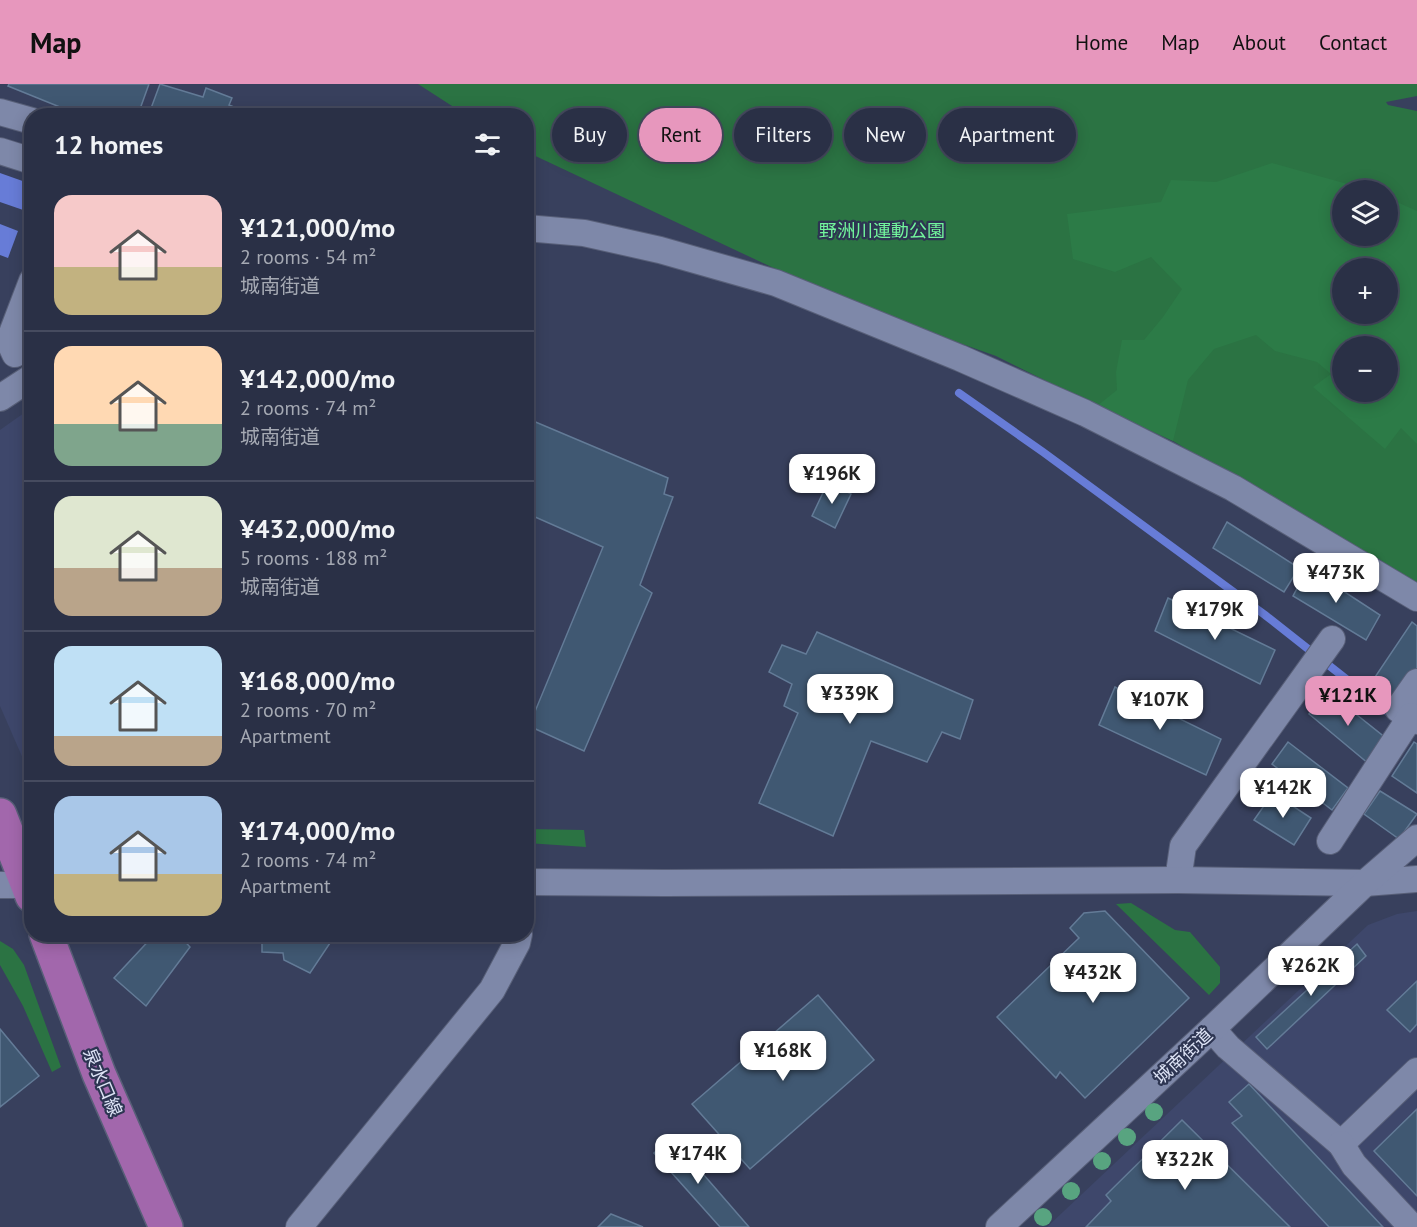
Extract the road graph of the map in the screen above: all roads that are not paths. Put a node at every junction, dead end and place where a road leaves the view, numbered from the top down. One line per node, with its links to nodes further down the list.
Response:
1 (0, 112): 2 (street)
2 (24, 119)
3 (0, 151): 4 (street)
4 (24, 158)
5 (534, 229): 10 (street)
6 (24, 302): 7 (street)
7 (15, 354)
8 (24, 382): 9 (street)
9 (0, 399)
10 (1417, 598)
11 (1324, 650): 18 (street)
12 (1417, 682): 13 (street)
13 (1409, 722): 16 (street)
14 (0, 815): 21 (main road)
15 (1417, 838): 20 (street, 城南街道)
16 (1330, 841)
17 (1417, 879): 20 (street)
18 (1178, 880): 19 (street); 20 (street)
19 (534, 882)
20 (1365, 883): 24 (street, 城南街道)
21 (23, 888)
22 (49, 942): 27 (main road, 泉水口線)
23 (517, 942): 28 (street)
24 (1212, 1029): 26 (street); 29 (street, 城南街道)
25 (1417, 1071): 26 (street)
26 (1341, 1144): 30 (street)
27 (166, 1227)
28 (299, 1227)
29 (999, 1227)
30 (1412, 1227)

